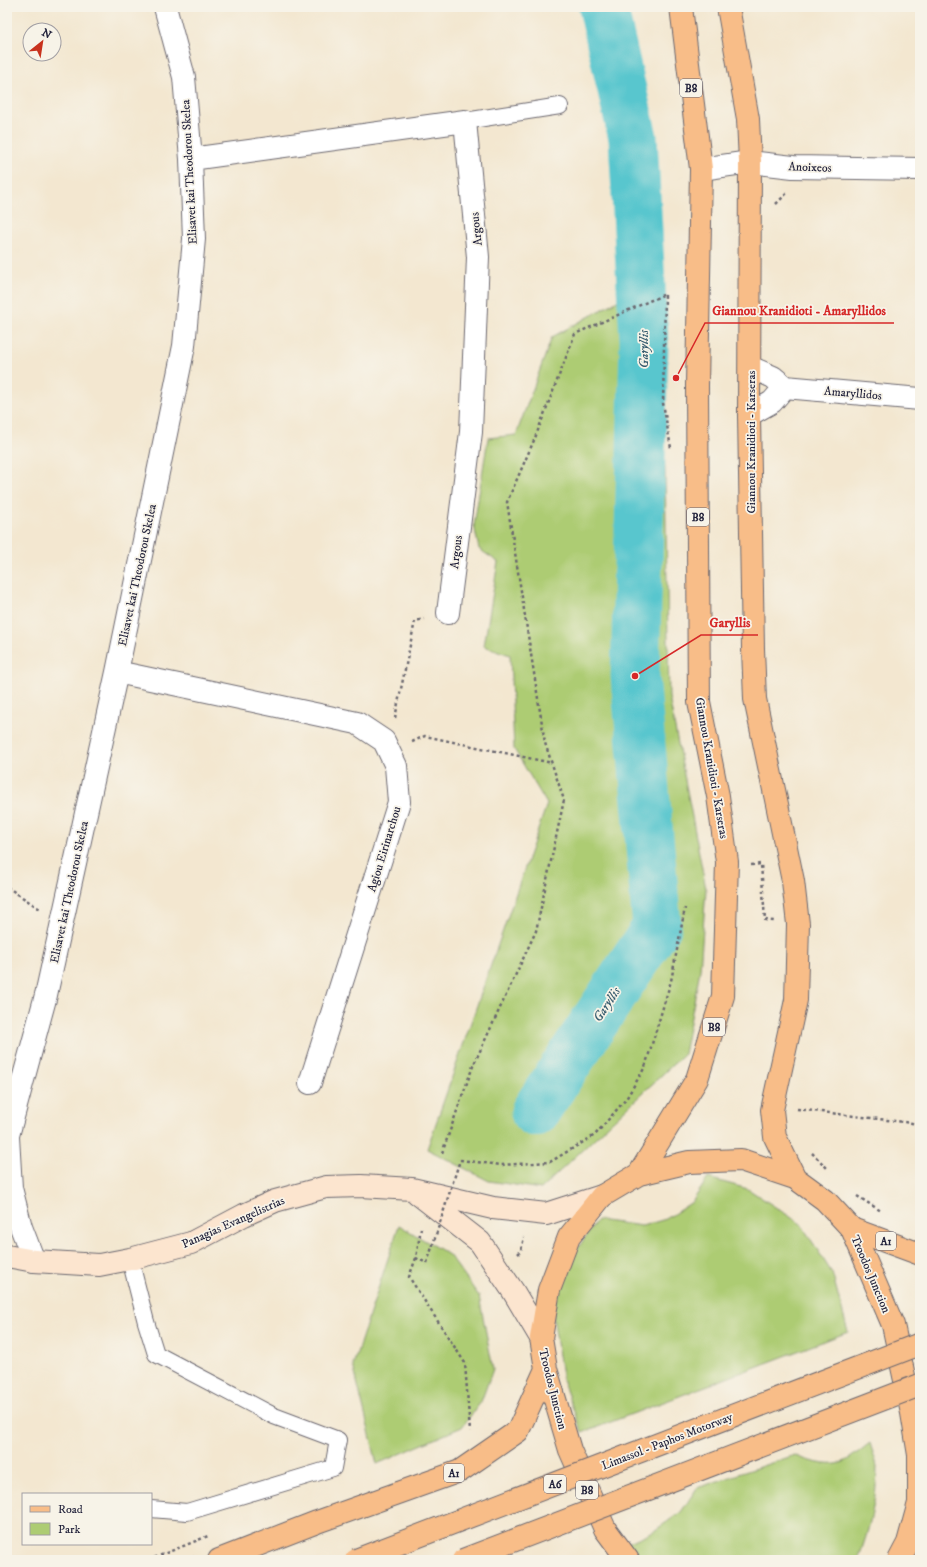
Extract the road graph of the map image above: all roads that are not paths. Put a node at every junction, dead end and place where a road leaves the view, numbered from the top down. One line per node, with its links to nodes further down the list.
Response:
1 (164, 7): 6 (street, Elisavet kai Theodorou Skelea)
2 (681, 7): 8 (main road, Giannou Kranidioti - Karseras / B8)
3 (728, 7): 7 (main road, Giannou Kranidioti - Karseras / B8)
4 (560, 106): 5 (lane)
5 (465, 121): 6 (street); 14 (street, Argous)
6 (191, 159): 15 (street, Elisavet kai Theodorou Skelea)
7 (750, 162): 8 (street, Anoixeos); 9 (street, Anoixeos); 10 (main road, Giannou Kranidioti - Karseras / B8)
8 (701, 169): 18 (main road, Giannou Kranidioti - Karseras / B8)
9 (920, 169)
10 (750, 367): 11 (street); 13 (main road, Giannou Kranidioti - Karseras / B8)
11 (785, 387): 12 (street, Amaryllidos); 13 (street)
12 (920, 399)
13 (749, 415): 19 (main road, Giannou Kranidioti - Karseras / B8)
14 (448, 613)
15 (117, 672): 16 (street, Agiou Eirinarchou); 17 (street, Elisavet kai Theodorou Skelea)
16 (310, 1083)
17 (8, 1138): 26 (street, Elisavet kai Theodorou Skelea)
18 (639, 1174): 19 (main road, Troodos Junction / B8); 21 (main road, Troodos Junction / B8)
19 (795, 1178): 22 (main road, Troodos Junction / B8)
20 (412, 1189): 21 (main road, Panagias Evangelistrias); 25 (main road, Panagias Evangelistrias); 27 (main road)
21 (602, 1196): 27 (main road, Troodos Junction / B8)
22 (852, 1229): 23 (main road, A1); 31 (main road, Troodos Junction / B8)
23 (920, 1254)
24 (7, 1256): 26 (main road, Panagias Evangelistrias)
25 (130, 1259): 26 (main road, Panagias Evangelistrias); 32 (lane)
26 (34, 1261)
27 (541, 1338): 29 (main road, Troodos Junction / B8)
28 (920, 1344): 34 (main road, Limassol - Paphos Motorway / A6, bridge)
29 (546, 1368): 33 (main road, A1); 36 (main road, Troodos Junction / B8)
30 (920, 1385): 35 (main road, bridge)
31 (920, 1503): 37 (main road, Troodos Junction / B8)
32 (152, 1509)
33 (219, 1560)
34 (356, 1560)
35 (463, 1560)
36 (628, 1560)
37 (899, 1560)

